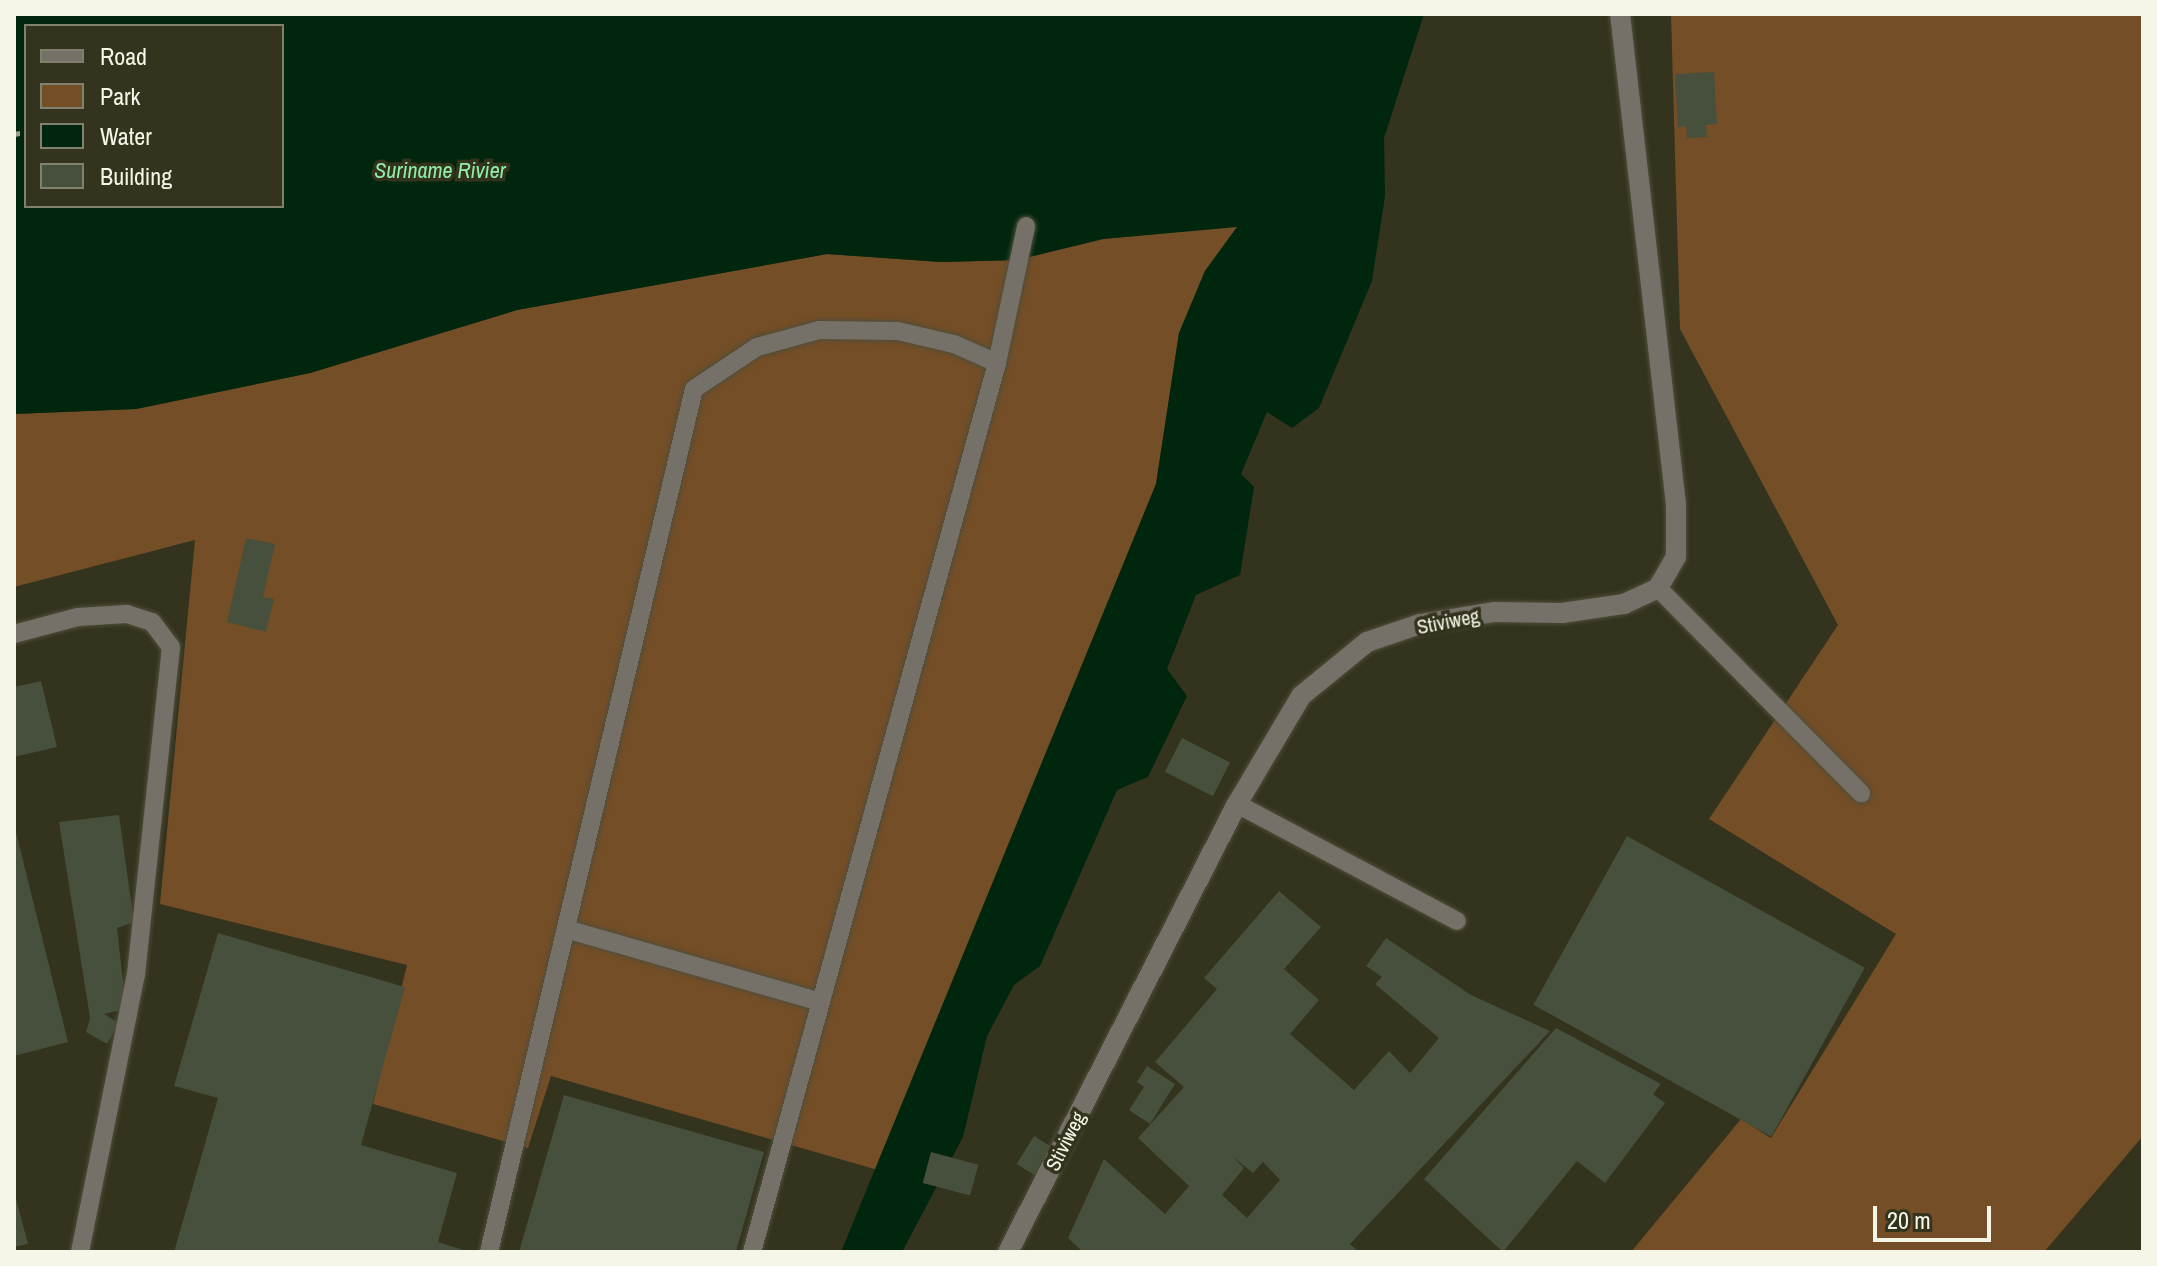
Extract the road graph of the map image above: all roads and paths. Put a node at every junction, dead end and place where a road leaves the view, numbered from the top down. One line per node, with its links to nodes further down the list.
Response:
1 (1620, 14): 4 (street)
2 (1026, 226): 3 (lane)
3 (997, 363): 9 (lane); 10 (lane)
4 (1658, 588): 6 (lane); 7 (street, Stiviweg)
5 (14, 634): 11 (lane)
6 (1861, 793)
7 (1237, 804): 8 (lane); 14 (street, Stiviweg)
8 (1457, 921)
9 (566, 929): 10 (lane); 12 (lane)
10 (821, 1002): 13 (lane)
11 (80, 1252)
12 (489, 1252)
13 (752, 1252)
14 (1008, 1252)

